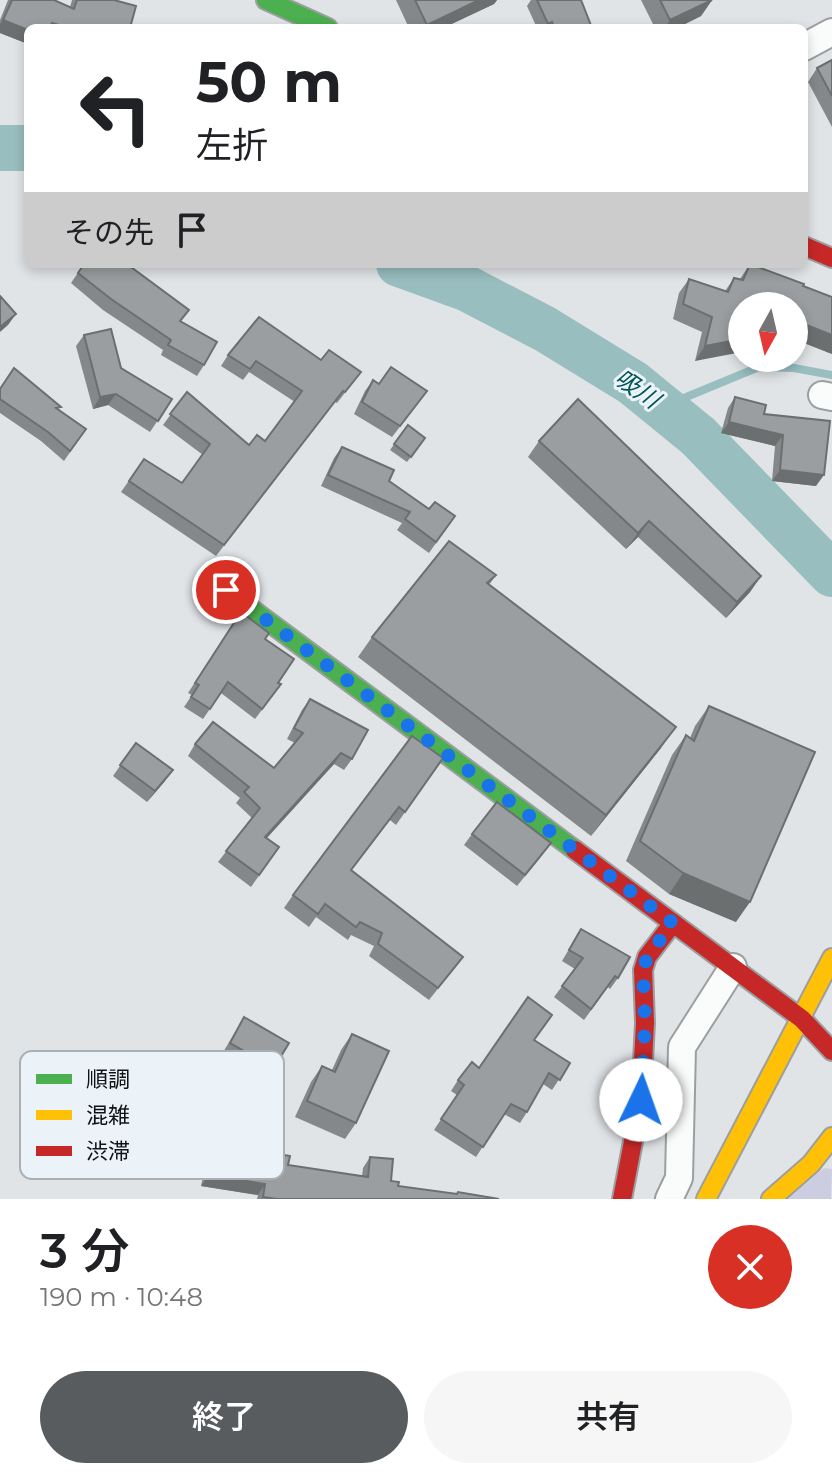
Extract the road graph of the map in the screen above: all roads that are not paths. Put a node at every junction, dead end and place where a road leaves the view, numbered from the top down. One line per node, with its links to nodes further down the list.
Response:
1 (266, 0): 2 (street)
2 (321, 17)
3 (832, 32): 4 (street)
4 (808, 45)
5 (808, 248): 6 (street)
6 (832, 258)
7 (226, 590): 8 (street)
8 (673, 923): 10 (street); 14 (street)
9 (832, 958): 11 (street)
10 (733, 967): 11 (street); 15 (street)
11 (802, 1019): 12 (street); 16 (street)
12 (832, 1051)
13 (832, 1137): 17 (street)
14 (622, 1199)
15 (669, 1199)
16 (706, 1199)
17 (771, 1199)

